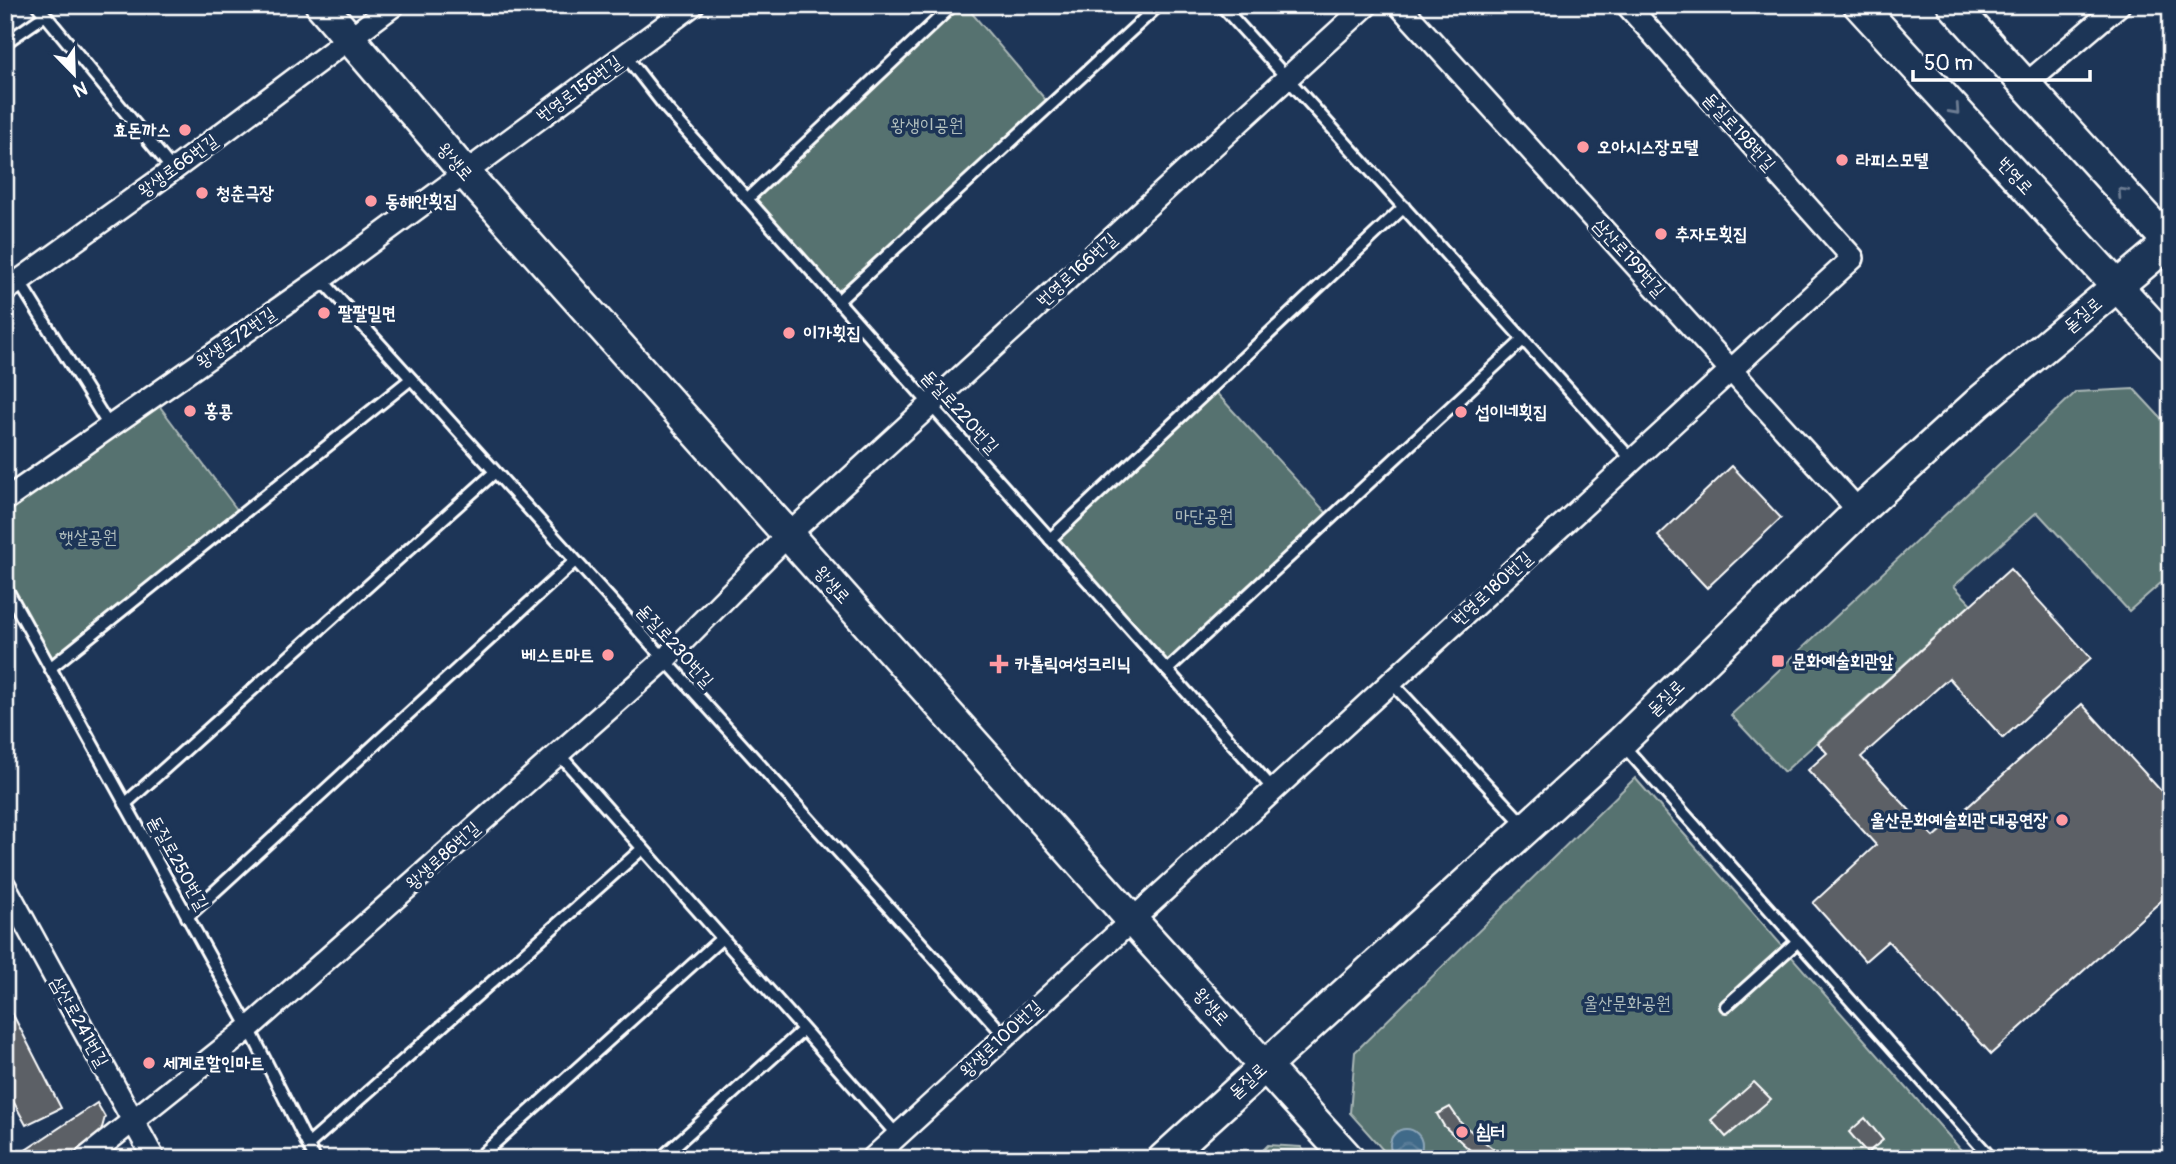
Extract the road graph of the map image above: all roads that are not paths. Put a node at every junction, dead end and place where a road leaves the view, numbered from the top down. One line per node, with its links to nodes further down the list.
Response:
1 (37, 5): 14 (lane)
2 (321, 5): 15 (main road, 왕생로)
3 (394, 5): 15 (street, 왕생로66번길)
4 (693, 5): 17 (street, 번영로156번길)
5 (953, 5): 22 (lane)
6 (1158, 5): 29 (lane)
7 (1220, 5): 18 (lane)
8 (1367, 5): 18 (street, 번영로166번길)
9 (1399, 5): 32 (street, 삼산로199번길)
10 (1626, 5): 25 (street, 돋질로198번길)
11 (1860, 5): 28 (main road, 번영로, one-way to 28)
12 (1953, 5): 19 (main road)
13 (2119, 5): 19 (street)
14 (44, 16): 16 (lane); 20 (lane)
15 (348, 38): 20 (street, 왕생로66번길); 21 (main road, 왕생로)
16 (5, 43)
17 (625, 55): 21 (street, 번영로156번길); 22 (lane, 돋질로220번길)
18 (1287, 78): 23 (lane); 34 (street, 번영로166번길)
19 (2025, 85): 24 (main road, one-way to 19)
20 (173, 170): 27 (street, 왕생로66번길)
21 (465, 173): 26 (street, 왕생로72번길); 40 (main road, 왕생로)
22 (747, 199): 29 (lane, 돋질로220번길)
23 (1404, 207): 30 (lane); 41 (lane)
24 (2170, 242): 28 (main road, 돋질로)
25 (1853, 258): 32 (street, 번영로180번길)
26 (321, 279): 33 (lane, 돋질로230번길); 35 (street, 왕생로72번길)
27 (12, 286): 35 (lane)
28 (2116, 287): 31 (main road, 번영로); 39 (main road, 돋질로)
29 (838, 301): 34 (lane, 돋질로220번길)
30 (1523, 340): 36 (lane); 46 (lane)
31 (2171, 345)
32 (1731, 371): 36 (street, 번영로180번길); 39 (street, 삼산로199번길)
33 (411, 379): 37 (lane, 돋질로230번길); 45 (lane)
34 (930, 405): 40 (street, 번영로166번길); 41 (lane, 돋질로220번길)
35 (109, 426): 38 (street, 왕생로72번길)
36 (1633, 461): 47 (street, 번영로180번길)
37 (495, 472): 42 (lane, 돋질로230번길); 51 (lane)
38 (5, 500)
39 (1859, 511): 48 (main road, 돋질로)
40 (787, 536): 44 (street, 왕생로86번길); 56 (main road, 왕생로)
41 (1050, 539): 46 (lane, 돋질로220번길)
42 (575, 561): 44 (lane, 돋질로230번길); 55 (lane)
43 (5, 586): 45 (lane, 돋질로250번길)
44 (664, 660): 49 (street, 왕생로86번길); 62 (lane, 돋질로230번길)
45 (50, 668): 51 (lane, 돋질로250번길)
46 (1167, 670): 50 (lane, 돋질로220번길)
47 (1391, 682): 50 (street, 번영로180번길); 52 (lane)
48 (1620, 742): 52 (main road, 돋질로); 58 (lane)
49 (558, 753): 53 (lane); 60 (street, 왕생로86번길)
50 (1273, 789): 56 (street, 번영로180번길)
51 (125, 804): 55 (lane, 돋질로250번길)
52 (1527, 827): 63 (main road, 돋질로)
53 (642, 849): 57 (lane); 66 (lane)
54 (5, 886): 64 (street, 삼산로241번길)
55 (187, 916): 60 (lane, 돋질로250번길)
56 (1131, 919): 62 (street, 왕생로100번길); 63 (main road, 왕생로)
57 (722, 938): 61 (lane); 70 (lane)
58 (1798, 941): 59 (lane); 75 (lane)
59 (1727, 1006)
60 (249, 1028): 64 (street, 왕생로86번길); 66 (lane, 돋질로250번길)
61 (803, 1030): 65 (lane); 71 (lane)
62 (1005, 1035): 65 (street, 왕생로100번길)
63 (1264, 1066): 73 (main road, 돋질로); 74 (main road, 왕생로)
64 (133, 1121): 67 (street, 왕생로86번길); 68 (street, 삼산로241번길)
65 (897, 1135): 72 (street, 왕생로100번길)
66 (308, 1146): 69 (lane, 돋질로250번길)
67 (85, 1159)
68 (153, 1159)
69 (315, 1159)
70 (477, 1159)
71 (660, 1159)
72 (872, 1159)
73 (1163, 1159)
74 (1349, 1159)
75 (1992, 1159)

